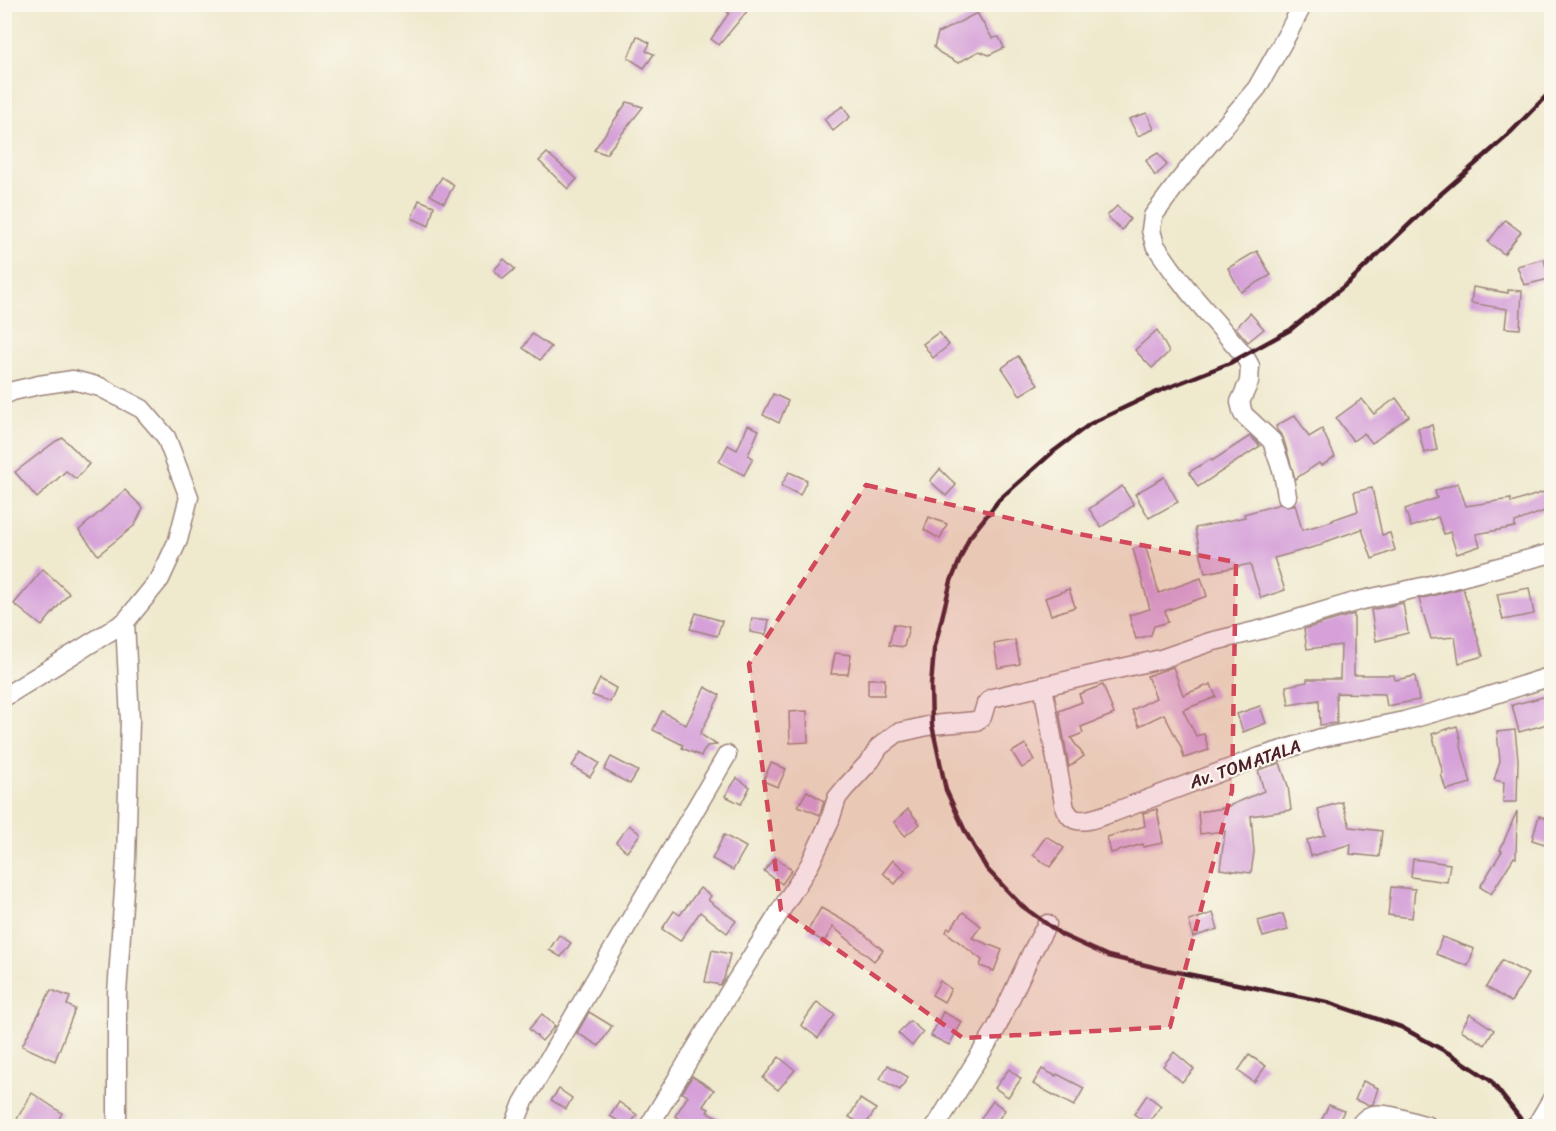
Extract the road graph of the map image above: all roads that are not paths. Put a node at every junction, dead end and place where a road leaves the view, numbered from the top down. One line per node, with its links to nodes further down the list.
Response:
1 (1303, 4): 3 (street)
2 (4, 395): 5 (street)
3 (1287, 496)
4 (1551, 553): 7 (street)
5 (125, 622): 8 (street); 12 (street)
6 (1551, 676): 7 (street, Av. TOMATALA)
7 (1043, 686): 14 (street)
8 (4, 697)
9 (727, 755): 13 (street)
10 (1047, 924): 15 (street)
11 (1551, 1099): 18 (street)
12 (117, 1126)
13 (514, 1126)
14 (649, 1126)
15 (936, 1126)
16 (1359, 1126): 17 (street)
17 (1428, 1126)
18 (1536, 1126)

